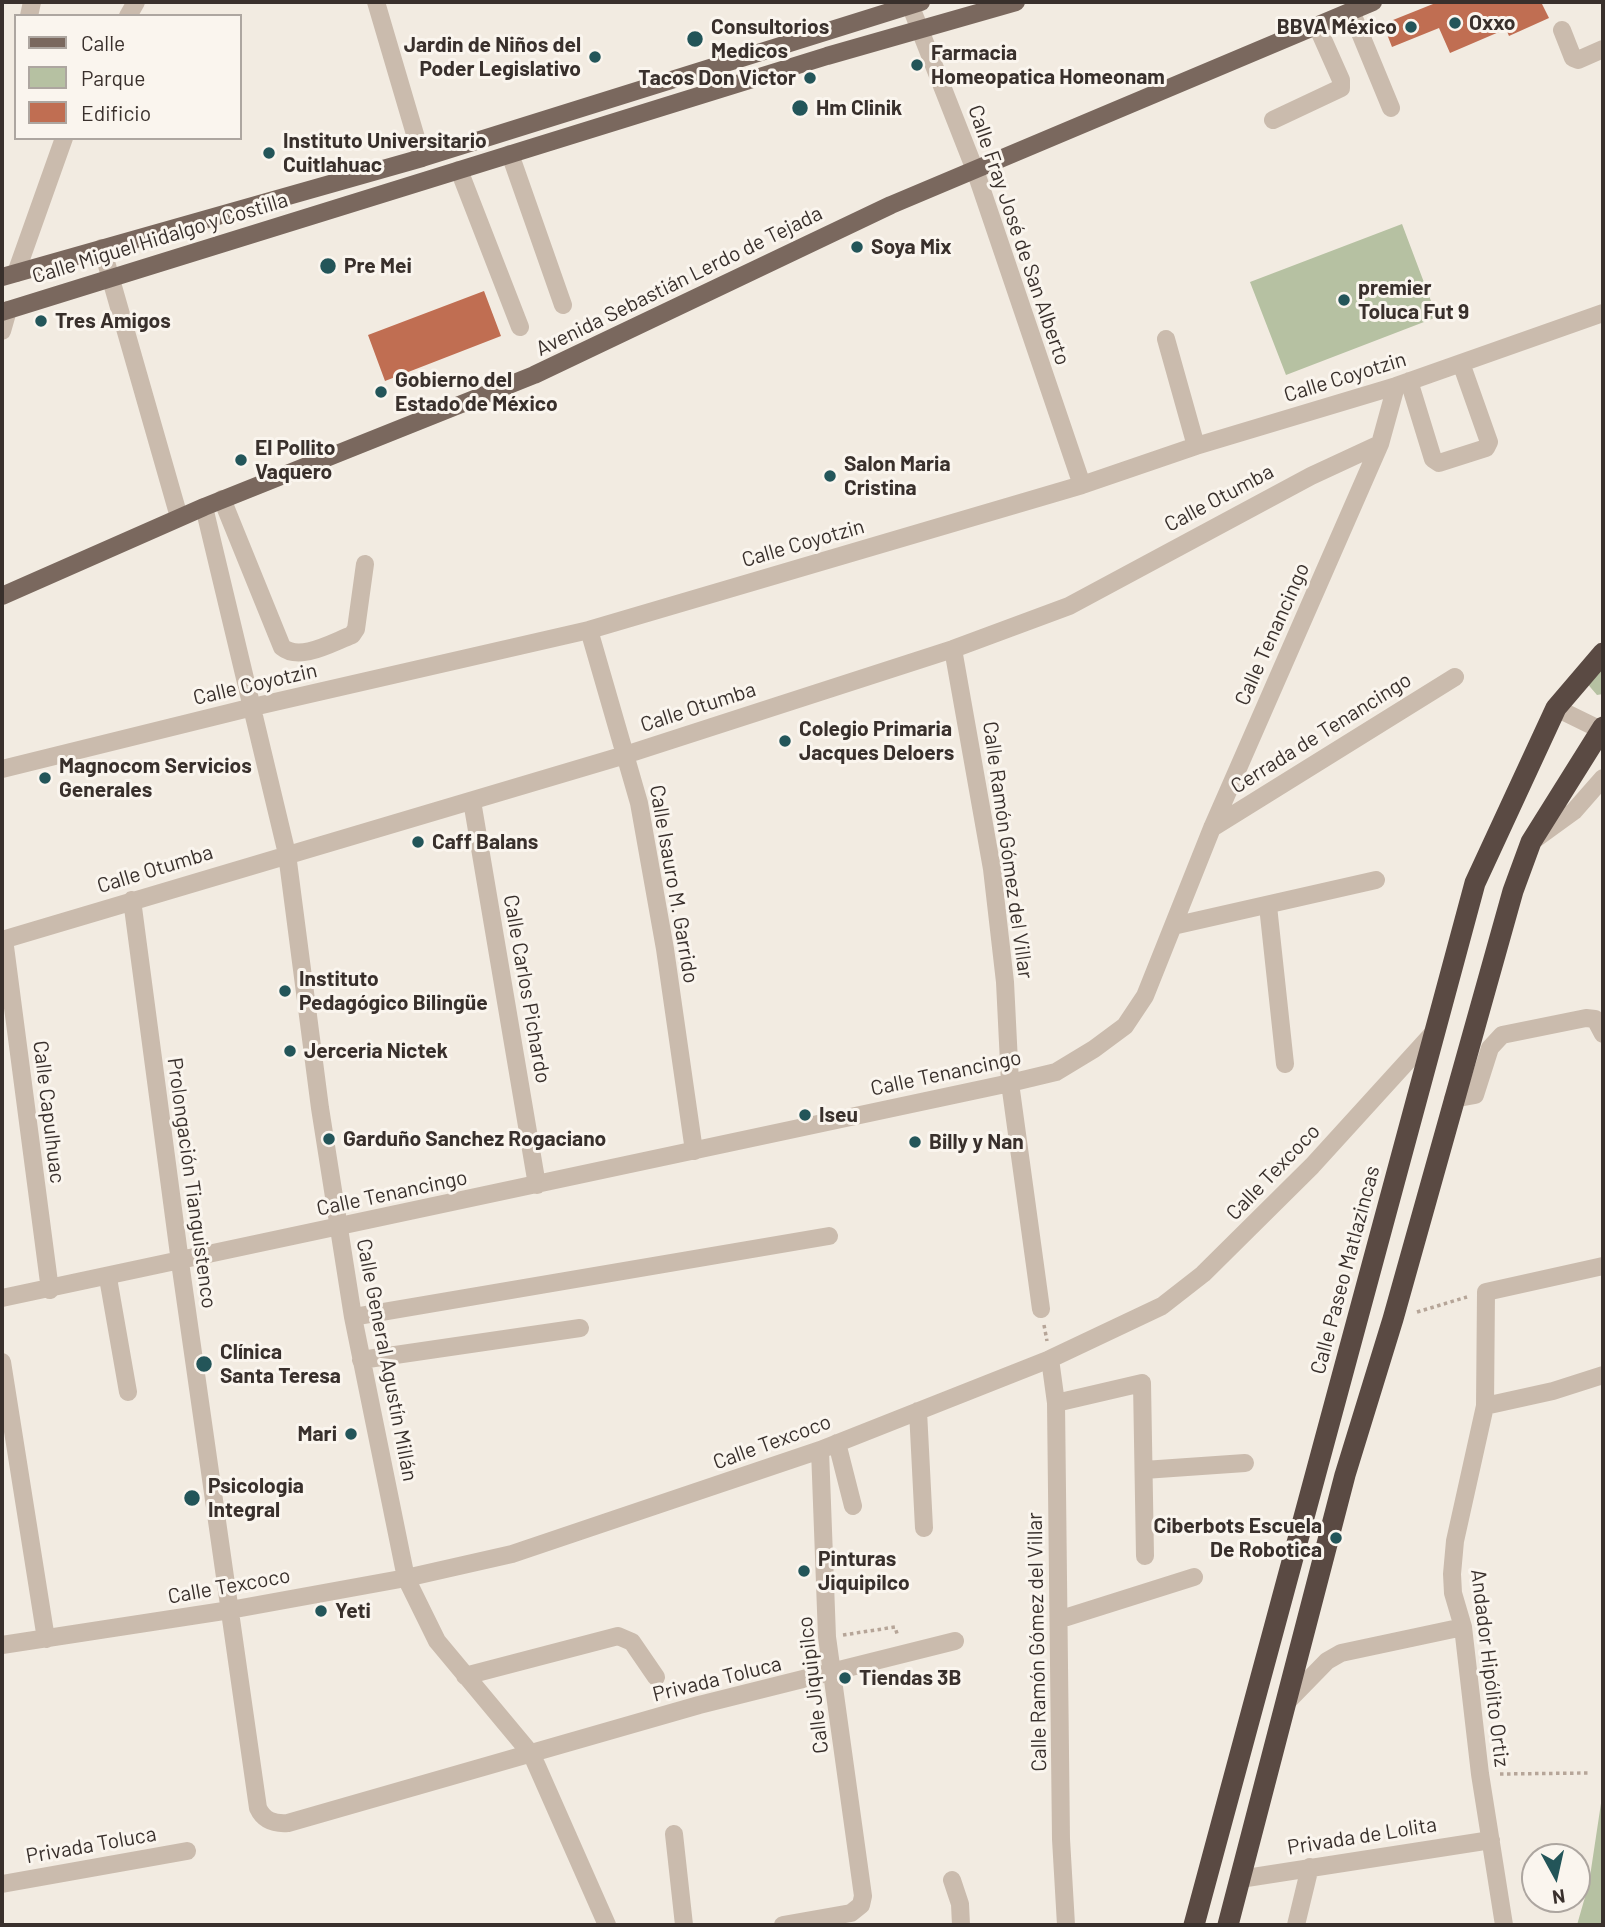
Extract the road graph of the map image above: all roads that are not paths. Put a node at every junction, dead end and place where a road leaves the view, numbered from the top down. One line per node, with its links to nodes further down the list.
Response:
1 (376, 2): 14 (street)
2 (1016, 2): 7 (main road, Calle Miguel Hidalgo y Costilla)
3 (1373, 2): 5 (main road, Avenida Sebastián Lerdo de Tejada)
4 (913, 3): 7 (street, Calle Fray José de San Alberto); 14 (main road, Calle Miguel Hidalgo y Costilla)
5 (1351, 11): 6 (main road, Avenida Sebastián Lerdo de Tejada); 10 (street)
6 (1317, 26): 11 (street); 16 (main road, Avenida Sebastián Lerdo de Tejada)
7 (921, 30): 13 (main road, Calle Miguel Hidalgo y Costilla); 16 (street, Calle Fray José de San Alberto)
8 (1562, 30): 9 (street)
9 (1603, 49)
10 (1391, 108)
11 (1273, 120)
12 (63, 140): 18 (street)
13 (510, 154): 15 (main road, Calle Miguel Hidalgo y Costilla); 20 (street)
14 (422, 158): 17 (main road, Calle Miguel Hidalgo y Costilla)
15 (459, 170): 19 (main road, Calle Miguel Hidalgo y Costilla); 23 (street)
16 (975, 170): 30 (street, Calle Fray José de San Alberto); 31 (main road, Avenida Sebastián Lerdo de Tejada)
17 (102, 248): 18 (main road, Calle Miguel Hidalgo y Costilla); 19 (street)
18 (9, 275)
19 (110, 277): 21 (main road, Calle Miguel Hidalgo y Costilla); 33 (street)
20 (563, 305)
21 (5, 311): 24 (street)
22 (1603, 313): 26 (street, Calle Coyotzin)
23 (520, 327)
24 (2, 331)
25 (1166, 339): 29 (street)
26 (1461, 363): 27 (street, Calle Coyotzin); 27 (street)
27 (1403, 383): 28 (street, Calle Tenancingo); 29 (street, Calle Coyotzin)
28 (1380, 444): 37 (street, Calle Otumba); 47 (street, Calle Tenancingo)
29 (1196, 446): 30 (street, Calle Coyotzin)
30 (1082, 485): 36 (street, Calle Coyotzin)
31 (222, 499): 32 (main road, Avenida Sebastián Lerdo de Tejada); 34 (street)
32 (204, 507): 33 (main road, Avenida Sebastián Lerdo de Tejada); 40 (street, Calle General Agustín Millán)
33 (179, 517): 35 (main road, Avenida Sebastián Lerdo de Tejada)
34 (365, 564)
35 (2, 596)
36 (589, 630): 40 (street, Calle Coyotzin); 43 (street, Calle Isauro M. Garrido)
37 (953, 649): 43 (street, Calle Otumba); 58 (street, Calle Ramón Gómez del Villar)
38 (1603, 653): 41 (highway, Calle Paseo Matlazincas)
39 (1455, 677): 47 (street, Cerrada de Tenancingo)
40 (253, 707): 44 (street, Calle Coyotzin); 49 (street, Calle General Agustín Millán)
41 (1556, 708): 42 (street); 55 (highway, Calle Paseo Matlazincas)
42 (1602, 729): 48 (highway)
43 (625, 755): 46 (street, Calle Otumba); 60 (street, Calle Isauro M. Garrido)
44 (2, 769)
45 (1603, 778): 48 (street)
46 (472, 802): 49 (street, Calle Otumba); 61 (street, Calle Carlos Pichardo)
47 (1212, 828): 53 (street, Calle Tenancingo)
48 (1531, 842): 59 (highway)
49 (287, 854): 51 (street, Calle Otumba); 62 (street, Calle General Agustín Millán)
50 (1376, 880): 52 (street)
51 (132, 900): 54 (street, Calle Otumba); 64 (street, Prolongación Tianguistenco)
52 (1268, 906): 53 (street); 57 (street)
53 (1172, 926): 58 (street, Calle Tenancingo)
54 (3, 939): 67 (street, Calle Capulhuac)
55 (1434, 1032): 72 (street, Calle Texcoco); 112 (highway, Calle Paseo Matlazincas)
56 (1603, 1034): 59 (street)
57 (1285, 1064)
58 (1010, 1083): 60 (street, Calle Tenancingo); 69 (street, Calle Ramón Gómez del Villar)
59 (1453, 1099): 98 (highway)
60 (694, 1151): 61 (street, Calle Tenancingo)
61 (537, 1185): 62 (street, Calle Tenancingo)
62 (338, 1228): 64 (street, Calle Tenancingo); 70 (street, Calle General Agustín Millán)
63 (829, 1236): 70 (street)
64 (180, 1262): 66 (street, Calle Tenancingo); 89 (street, Prolongación Tianguistenco)
65 (1603, 1266): 78 (street, Andador Hipólito Ortiz)
66 (108, 1278): 67 (street, Calle Tenancingo); 76 (street)
67 (50, 1290): 68 (street, Calle Tenancingo)
68 (2, 1298)
69 (1041, 1309)
70 (353, 1317): 73 (street, Calle General Agustín Millán)
71 (580, 1328): 73 (street)
72 (1050, 1359): 77 (street, Calle Ramón Gómez del Villar); 79 (street, Calle Texcoco)
73 (361, 1360): 88 (street, Calle General Agustín Millán)
74 (2, 1362): 92 (street)
75 (1603, 1376): 78 (street)
76 (128, 1392)
77 (1056, 1403): 83 (street); 90 (street, Calle Ramón Gómez del Villar)
78 (1485, 1406): 91 (street, Andador Hipólito Ortiz)
79 (918, 1411): 80 (street, Calle Texcoco); 85 (street)
80 (837, 1443): 81 (street, Calle Texcoco); 84 (street)
81 (820, 1450): 88 (street, Calle Texcoco); 95 (street, Calle Jiquipilco)
82 (1245, 1463): 83 (street)
83 (1144, 1470): 86 (street)
84 (853, 1506)
85 (923, 1528)
86 (1145, 1556)
87 (1194, 1577): 90 (street)
88 (406, 1578): 89 (street, Calle Texcoco); 96 (street, Calle General Agustín Millán)
89 (230, 1610): 92 (street, Calle Texcoco); 99 (street, Prolongación Tianguistenco)
90 (1061, 1619): 111 (street, Calle Ramón Gómez del Villar)
91 (1463, 1628): 98 (street); 101 (street, Andador Hipólito Ortiz)
92 (46, 1639): 94 (street, Calle Texcoco)
93 (955, 1641): 95 (street, Privada Toluca)
94 (2, 1645)
95 (831, 1674): 99 (street, Privada Toluca); 109 (street, Calle Jiquipilco)
96 (465, 1676): 97 (street); 99 (street, Calle General Agustín Millán)
97 (656, 1677)
98 (1285, 1704): 104 (highway)
99 (531, 1755): 107 (street, Calle General Agustín Millán)
100 (674, 1834): 108 (street)
101 (1491, 1840): 103 (street, Privada de Lolita); 115 (street, Andador Hipólito Ortiz)
102 (187, 1851): 106 (street, Privada Toluca)
103 (1310, 1867): 104 (street, Privada de Lolita); 114 (street)
104 (1240, 1879): 113 (highway)
105 (952, 1880): 110 (street)
106 (2, 1884)
107 (607, 1925)
108 (684, 1925)
109 (784, 1925)
110 (961, 1925)
111 (1066, 1925)
112 (1194, 1925)
113 (1228, 1925)
114 (1296, 1925)
115 (1504, 1925)

